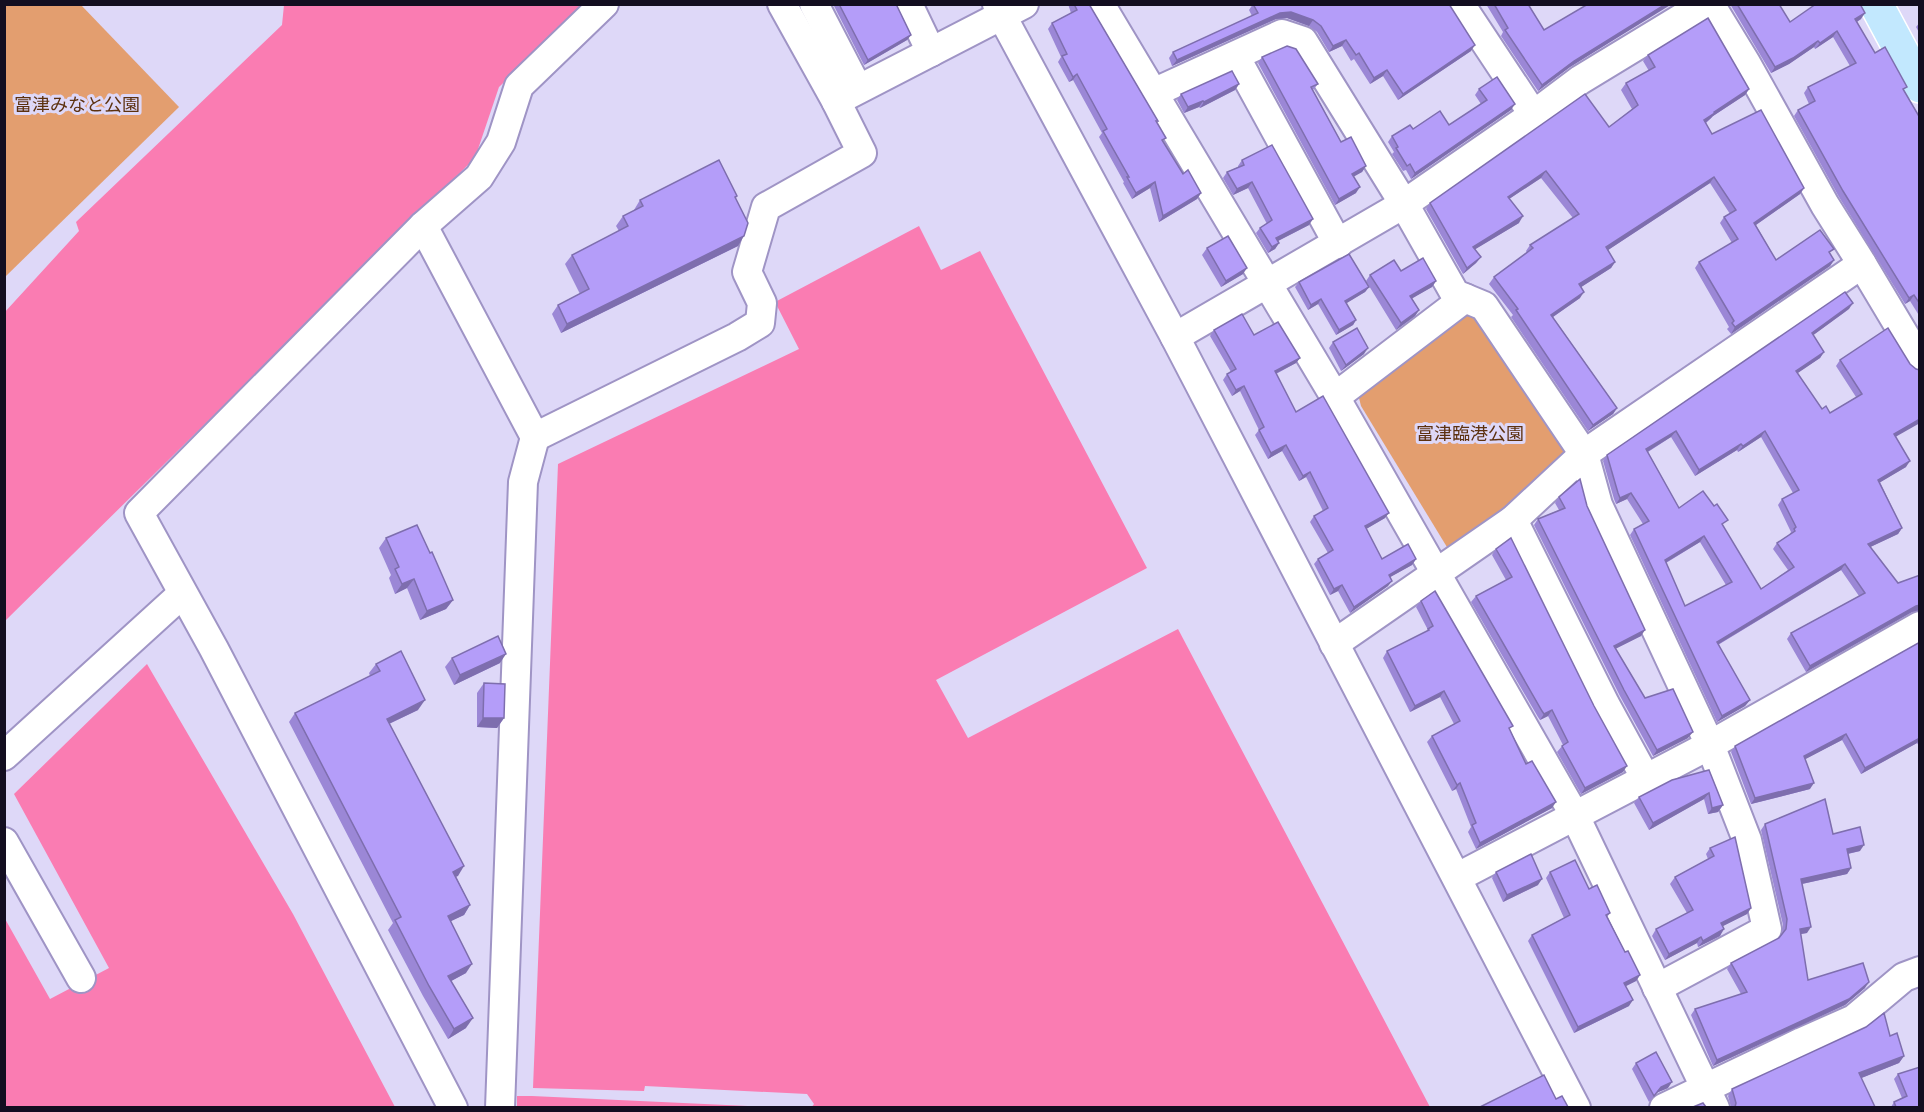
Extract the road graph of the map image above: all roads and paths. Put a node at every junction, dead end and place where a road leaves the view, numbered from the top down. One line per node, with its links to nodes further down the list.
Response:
1 (604, 4): 18 (street)
2 (782, 4): 15 (street)
3 (814, 4): 15 (street)
4 (908, 4): 11 (street)
5 (1100, 4): 14 (street)
6 (1460, 4): 16 (street)
7 (1705, 4): 16 (street)
8 (1710, 4): 20 (street)
9 (1876, 4): 13 (main road)
10 (1008, 8): 11 (street); 23 (street)
11 (931, 52): 15 (street)
12 (1235, 56): 14 (street); 17 (street); 19 (street)
13 (1920, 86)
14 (1153, 93): 21 (street)
15 (847, 95): 26 (street)
16 (1533, 114): 17 (street)
17 (1404, 204): 19 (street); 22 (street)
18 (423, 226): 26 (street); 30 (street)
19 (1338, 244): 21 (street)
20 (1862, 264): 24 (street); 27 (street)
21 (1268, 284): 23 (street); 25 (street)
22 (1465, 298): 25 (street); 27 (street)
23 (1175, 337): 32 (street)
24 (1920, 361)
25 (1335, 397): 29 (street)
26 (535, 437): 44 (street)
27 (1584, 454): 28 (street); 33 (street)
28 (1513, 520): 29 (street); 35 (street)
29 (1436, 573): 32 (street); 36 (street)
30 (182, 594): 34 (street); 43 (street)
31 (1920, 626): 33 (street)
32 (1334, 644): 38 (street)
33 (1710, 745): 35 (street); 41 (street)
34 (4, 756)
35 (1646, 778): 36 (street)
36 (1575, 816): 38 (street); 41 (street)
37 (4, 842): 40 (street)
38 (1458, 878): 45 (street)
39 (1920, 971): 42 (street)
40 (81, 978)
41 (1657, 988): 42 (street)
42 (1709, 1098): 46 (street)
43 (453, 1107)
44 (500, 1107)
45 (1576, 1107)
46 (1664, 1107)

